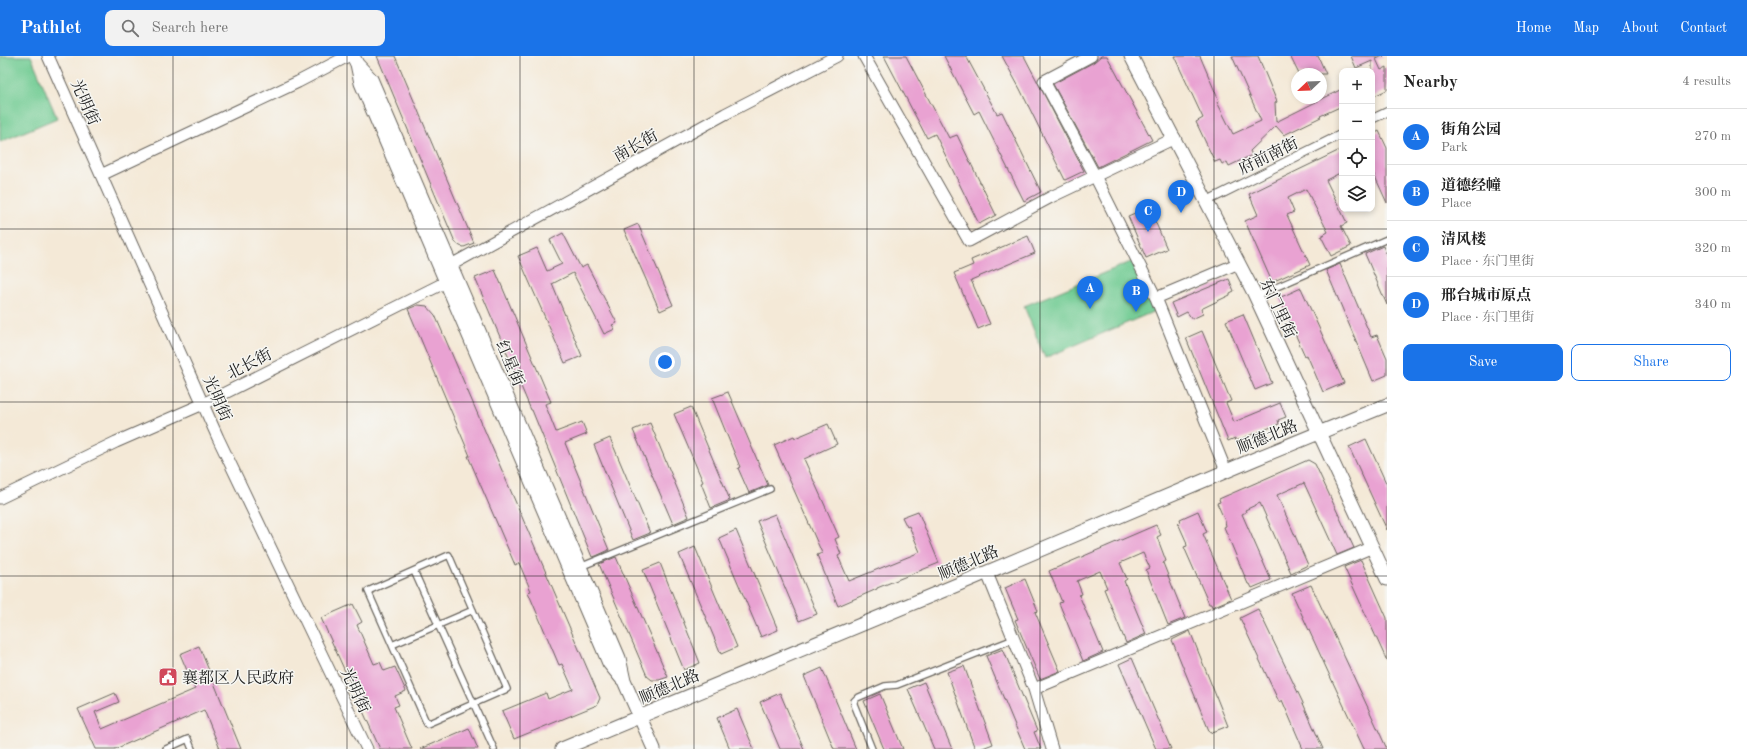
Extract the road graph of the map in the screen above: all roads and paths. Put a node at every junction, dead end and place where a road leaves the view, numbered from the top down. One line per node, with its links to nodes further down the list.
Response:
1 (48, 56): 11 (street, 光明街)
2 (836, 56): 16 (street, 南长街)
3 (864, 56): 12 (street)
4 (1091, 56): 12 (street)
5 (1131, 56): 10 (street, 东门里街)
6 (353, 59): 11 (street); 16 (street, 红星街); 17 (street, 红星街)
7 (1387, 112): 8 (street)
8 (1375, 118)
9 (1339, 135): 13 (street, 府前南街)
10 (1175, 138): 12 (street); 13 (street, 东门里街)
11 (100, 176): 20 (street, 光明街)
12 (1095, 176): 19 (street)
13 (1207, 201): 15 (street, 东门里街)
14 (1387, 239): 18 (lane)
15 (1239, 263): 18 (street, 东门里街); 19 (street)
16 (451, 265): 27 (street, 红星街)
17 (446, 282): 20 (street, 北长街); 35 (street, 红星街)
18 (1256, 296): 22 (street, 东门里街)
19 (1156, 298): 23 (street)
20 (203, 404): 25 (street, 北长街); 41 (street, 光明街)
21 (1387, 405): 22 (street, 顺德北路)
22 (1319, 432): 23 (street, 顺德北路); 26 (street, 东门里街)
23 (1226, 471): 29 (street, 顺德北路)
24 (770, 490): 27 (lane)
25 (0, 498)
26 (1373, 547): 30 (street, 东门里街); 36 (street)
27 (580, 567): 35 (street, 红星街)
28 (414, 571): 31 (lane); 32 (lane); 34 (lane)
29 (987, 573): 33 (street); 38 (street, 顺德北路)
30 (1387, 578)
31 (473, 610): 32 (lane); 37 (lane)
32 (438, 625): 34 (lane); 37 (lane)
33 (1014, 639): 36 (street); 45 (lane)
34 (392, 645): 37 (lane)
35 (624, 681): 38 (street, 红星街)
36 (1034, 689): 46 (street)
37 (474, 704): 42 (lane)
38 (640, 717): 43 (street, 顺德北路); 44 (street, 红星街)
39 (166, 749): 40 (lane)
40 (192, 749)
41 (367, 749)
42 (494, 749)
43 (562, 749)
44 (654, 749)
45 (872, 749)
46 (1052, 749)

